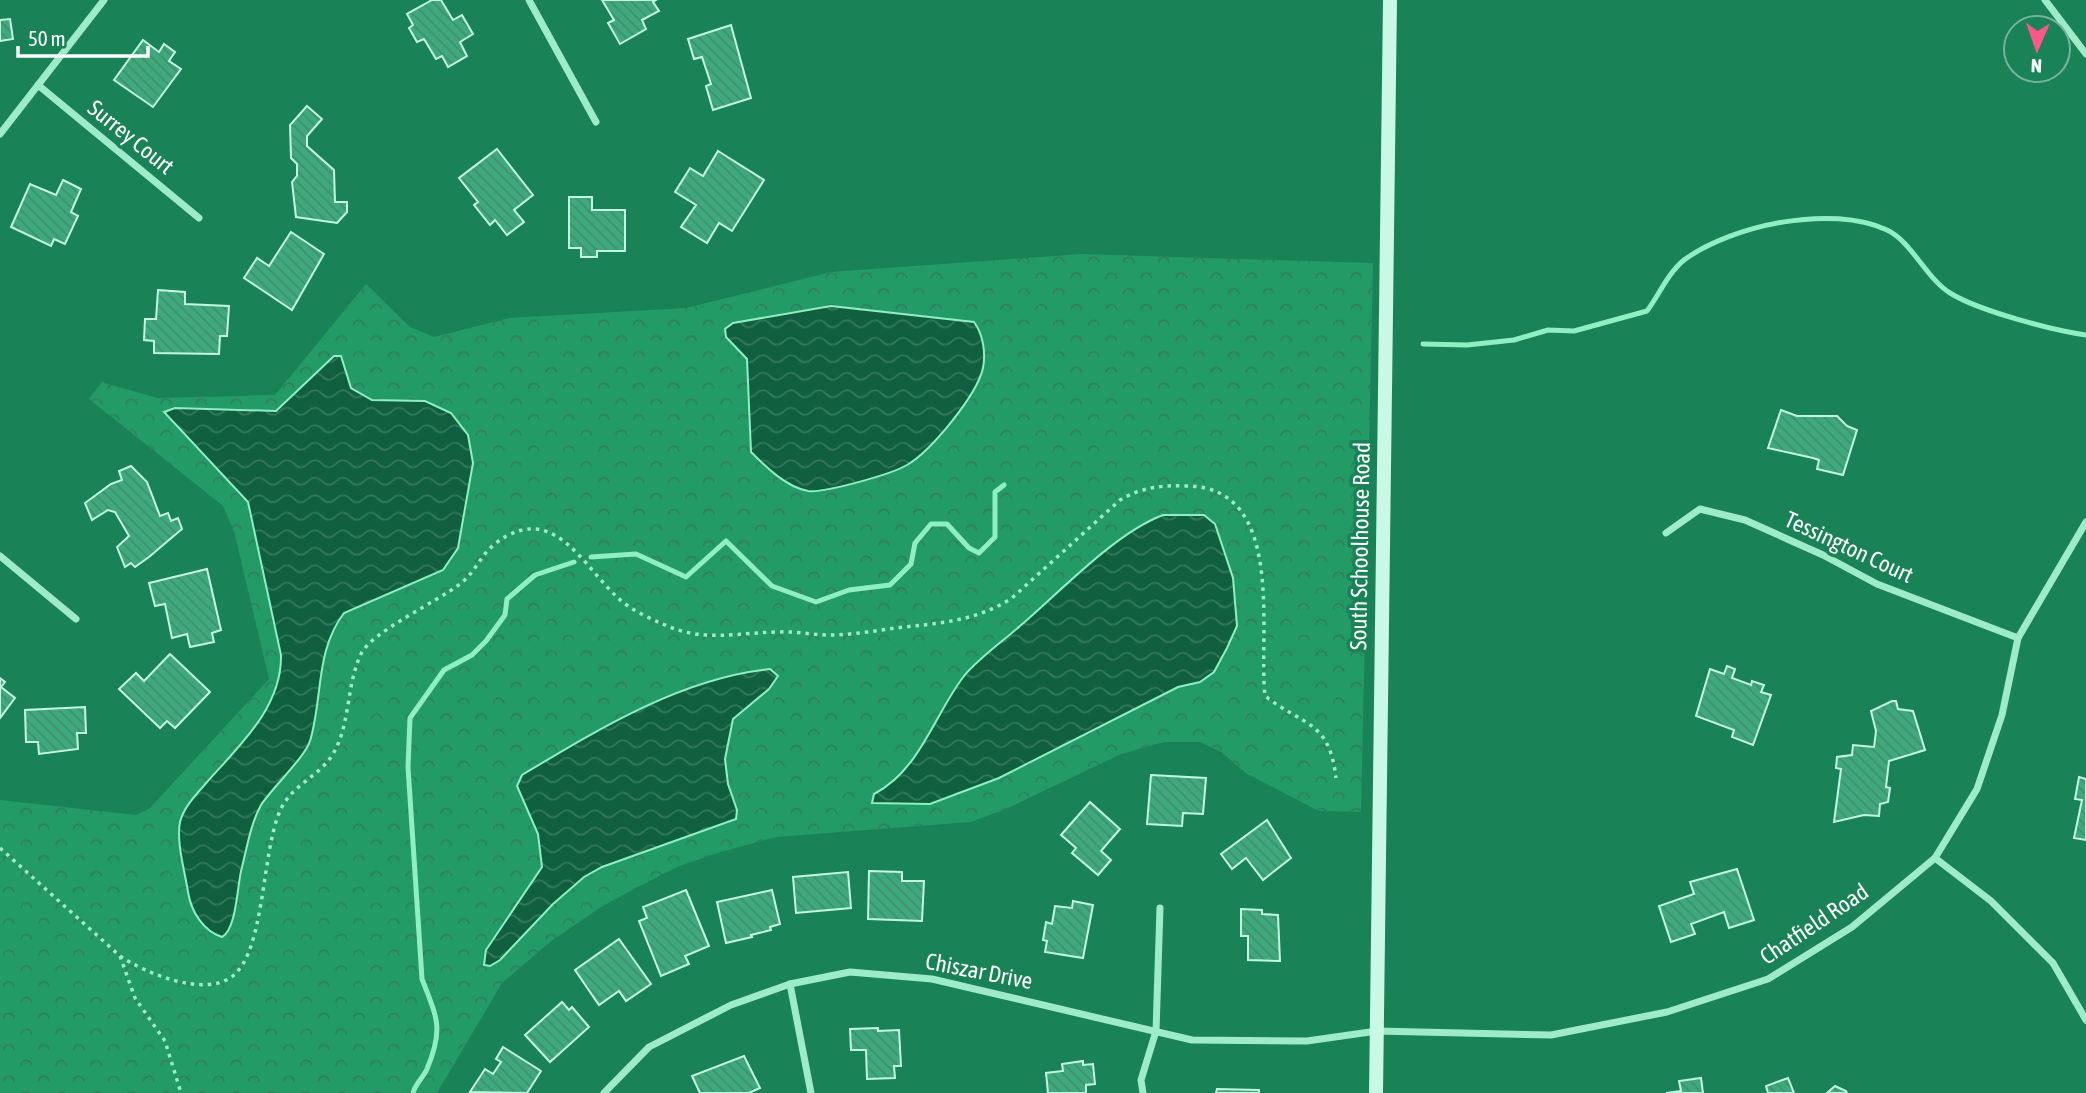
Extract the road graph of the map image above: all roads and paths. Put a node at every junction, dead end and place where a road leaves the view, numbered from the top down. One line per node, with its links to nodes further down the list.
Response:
1 (104, 0): 6 (street)
2 (529, 0): 7 (street)
3 (1390, 0): 23 (street, South Schoolhouse Road)
4 (2045, 0): 5 (street)
5 (2086, 54)
6 (38, 85): 8 (street); 9 (street, Surrey Court)
7 (596, 122)
8 (0, 134)
9 (199, 218)
10 (2086, 522): 14 (street, Chatfield Road)
11 (1666, 533): 14 (street, Tessington Court)
12 (0, 556): 13 (street)
13 (76, 619)
14 (2018, 638): 17 (street, Chatfield Road)
15 (1336, 779): 19 (path)
16 (0, 848): 19 (path)
17 (1935, 858): 21 (street); 23 (street, Chatfield Road)
18 (1160, 908): 22 (street)
19 (120, 956): 24 (path)
20 (790, 984): 22 (street, Chiszar Drive); 25 (street, Chiszar Drive); 26 (street)
21 (2086, 1020)
22 (1156, 1031): 23 (street, Chiszar Drive); 27 (street)
23 (1377, 1031): 28 (street, South Schoolhouse Road)
24 (181, 1093)
25 (604, 1093)
26 (811, 1093)
27 (1143, 1093)
28 (1376, 1093)

